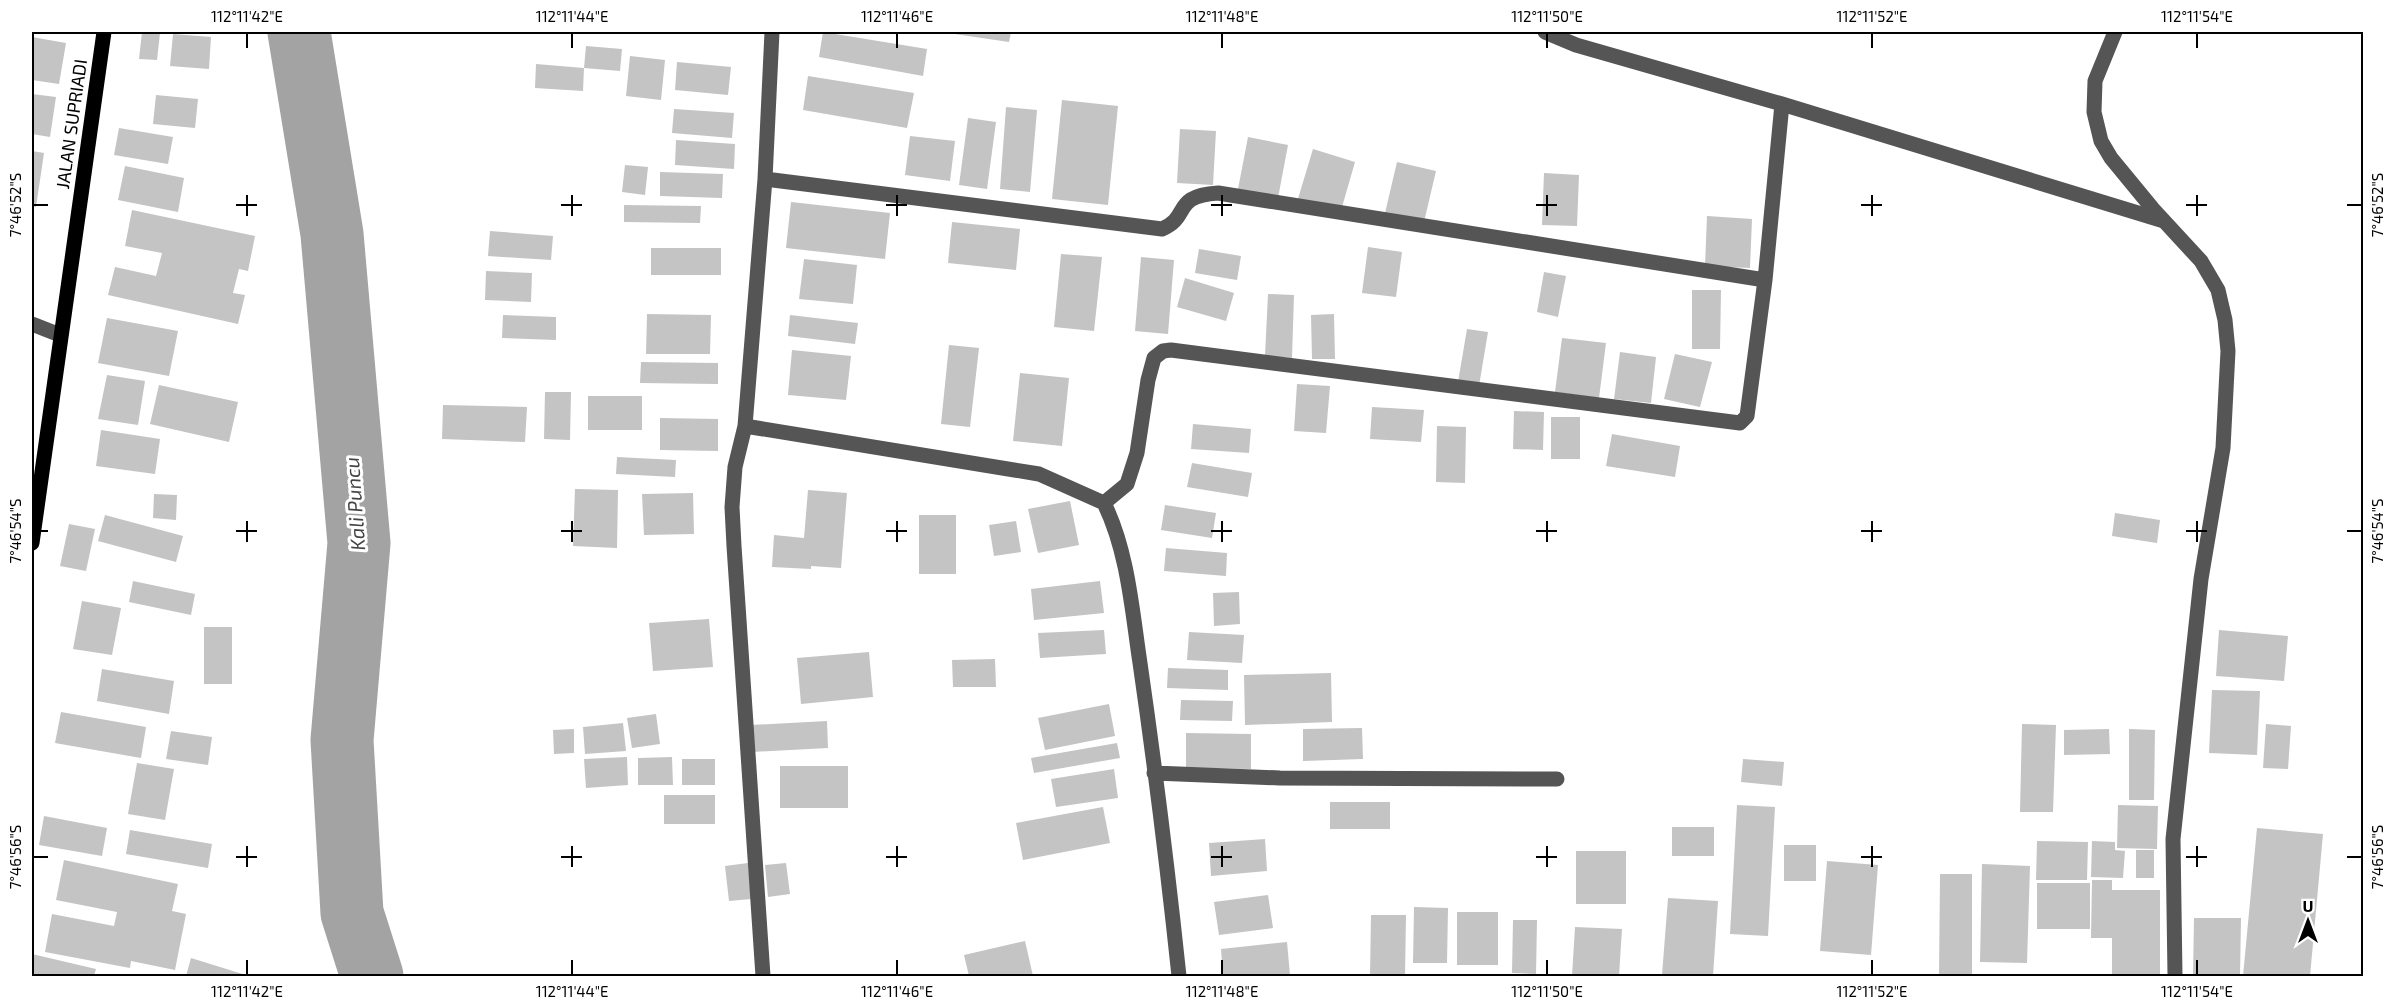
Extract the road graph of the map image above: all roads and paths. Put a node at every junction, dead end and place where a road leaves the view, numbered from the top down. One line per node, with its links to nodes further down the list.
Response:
1 (104, 32): 10 (main road, JALAN SUPRIADI)
2 (772, 32): 6 (street)
3 (1545, 32): 5 (street)
4 (2115, 32): 7 (street)
5 (1782, 104): 7 (street); 8 (street)
6 (765, 179): 8 (street); 11 (street)
7 (2164, 221): 18 (street)
8 (1765, 280): 12 (street)
9 (32, 324): 10 (street)
10 (60, 335): 13 (main road, JALAN SUPRIADI)
11 (745, 426): 12 (street); 16 (street)
12 (1104, 503): 14 (street)
13 (32, 543)
14 (1154, 773): 15 (street); 17 (street)
15 (1557, 779)
16 (763, 976)
17 (1179, 976)
18 (2175, 976)

